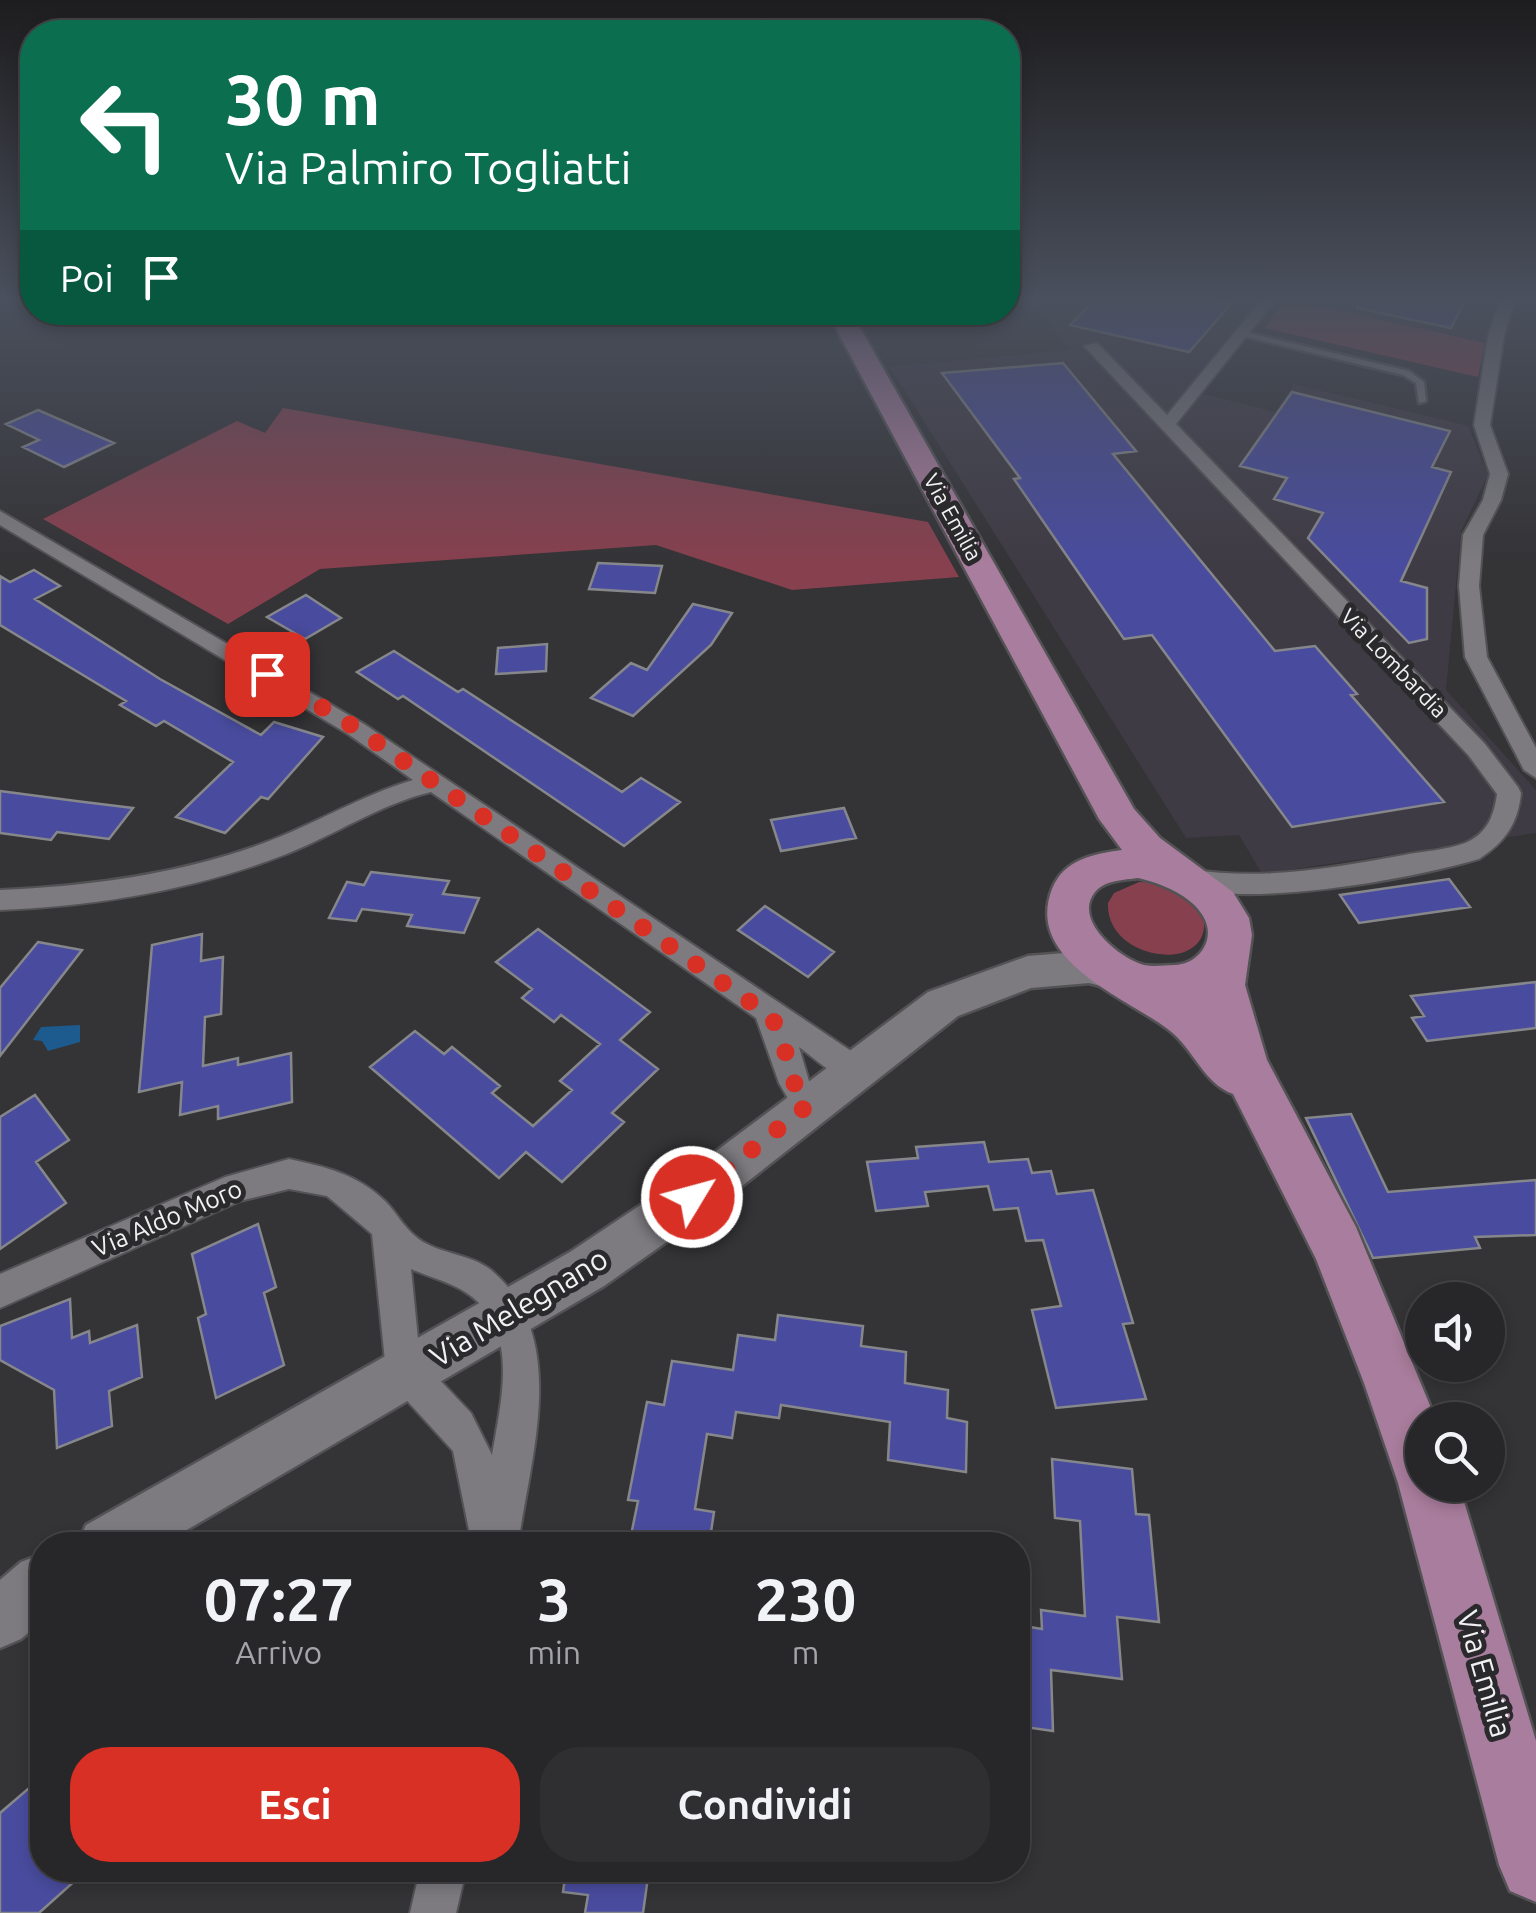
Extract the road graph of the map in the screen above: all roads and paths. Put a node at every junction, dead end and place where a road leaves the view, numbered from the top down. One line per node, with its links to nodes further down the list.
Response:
1 (879, 386): 9 (main road, Via Emilia)
2 (1130, 386): 7 (street, Via Lombardia)
3 (1199, 386): 7 (street)
4 (1420, 386): 6 (lane)
5 (1488, 386): 10 (street)
6 (1422, 401)
7 (1167, 426): 12 (street, Via Lombardia)
8 (0, 517): 11 (street)
9 (1066, 723): 13 (main road, Via Emilia); 15 (main road, Via Emilia)
10 (1536, 773): 12 (street)
11 (435, 782): 16 (street); 20 (street)
12 (1509, 793): 14 (street)
13 (1188, 878): 14 (street); 15 (main road); 17 (main road)
14 (1286, 882): 17 (street)
15 (1074, 892): 18 (street, Via Melegnano); 19 (main road)
16 (0, 900)
17 (1227, 946): 19 (main road); 23 (main road)
18 (1011, 975): 19 (street, Via Melegnano); 21 (street, Via Melegnano)
19 (1119, 975): 23 (main road)
20 (769, 1015): 21 (street); 22 (street)
21 (855, 1070): 22 (street, Via Melegnano)
22 (808, 1105): 26 (street, Via Melegnano)
23 (1270, 1120): 28 (main road)
24 (385, 1224): 25 (street, Via Aldo Moro); 26 (street, Via Aldo Moro); 27 (street)
25 (0, 1291)
26 (509, 1316): 27 (street, Via Melegnano); 32 (street)
27 (407, 1374): 30 (street, Via Melegnano); 31 (street)
28 (1405, 1424)
29 (1433, 1502): 35 (main road, Via Emilia)
30 (129, 1532)
31 (487, 1532)
32 (500, 1532)
33 (30, 1594): 34 (street)
34 (0, 1618)
35 (1536, 1864)
36 (440, 1882): 37 (street)
37 (433, 1913)

